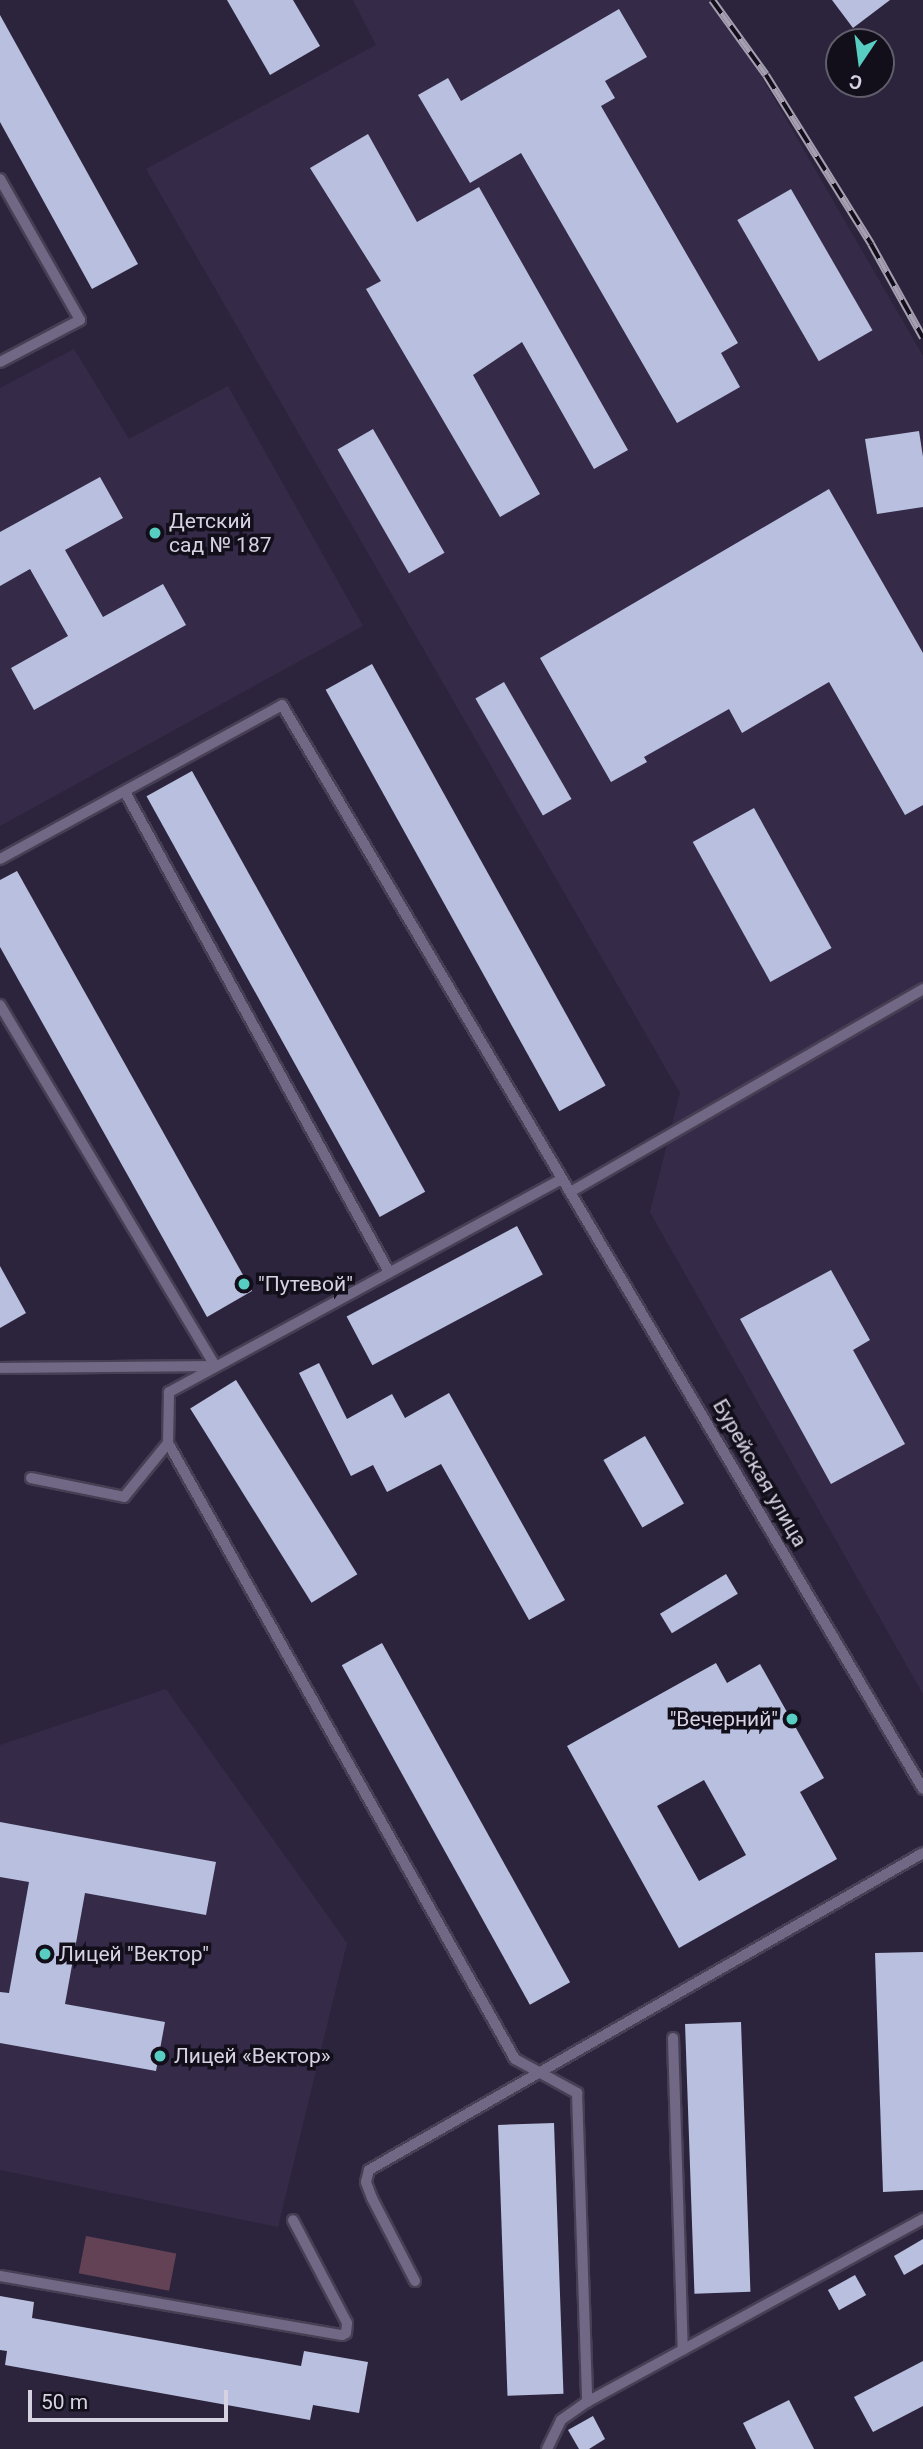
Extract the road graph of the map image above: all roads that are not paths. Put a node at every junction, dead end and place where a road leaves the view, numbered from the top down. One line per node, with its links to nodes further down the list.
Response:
1 (0, 179): 2 (lane)
2 (0, 362)
3 (125, 792): 4 (lane); 7 (lane, Бурейская улица); 9 (lane)
4 (0, 859)
5 (923, 989): 8 (lane)
6 (0, 1005): 10 (lane)
7 (560, 1180): 8 (lane, Бурейская улица); 9 (lane)
8 (572, 1191): 14 (lane, Бурейская улица)
9 (389, 1272): 10 (lane)
10 (215, 1366): 11 (lane); 12 (lane)
11 (0, 1368)
12 (168, 1443): 13 (lane); 17 (lane)
13 (31, 1478)
14 (923, 1789)
15 (923, 1853): 17 (lane)
16 (673, 2038): 22 (lane)
17 (539, 2072): 21 (lane); 23 (lane)
18 (923, 2219): 22 (lane)
19 (293, 2220): 20 (lane)
20 (0, 2276)
21 (415, 2281)
22 (683, 2350): 23 (lane)
23 (587, 2402): 24 (lane)
24 (547, 2449)

